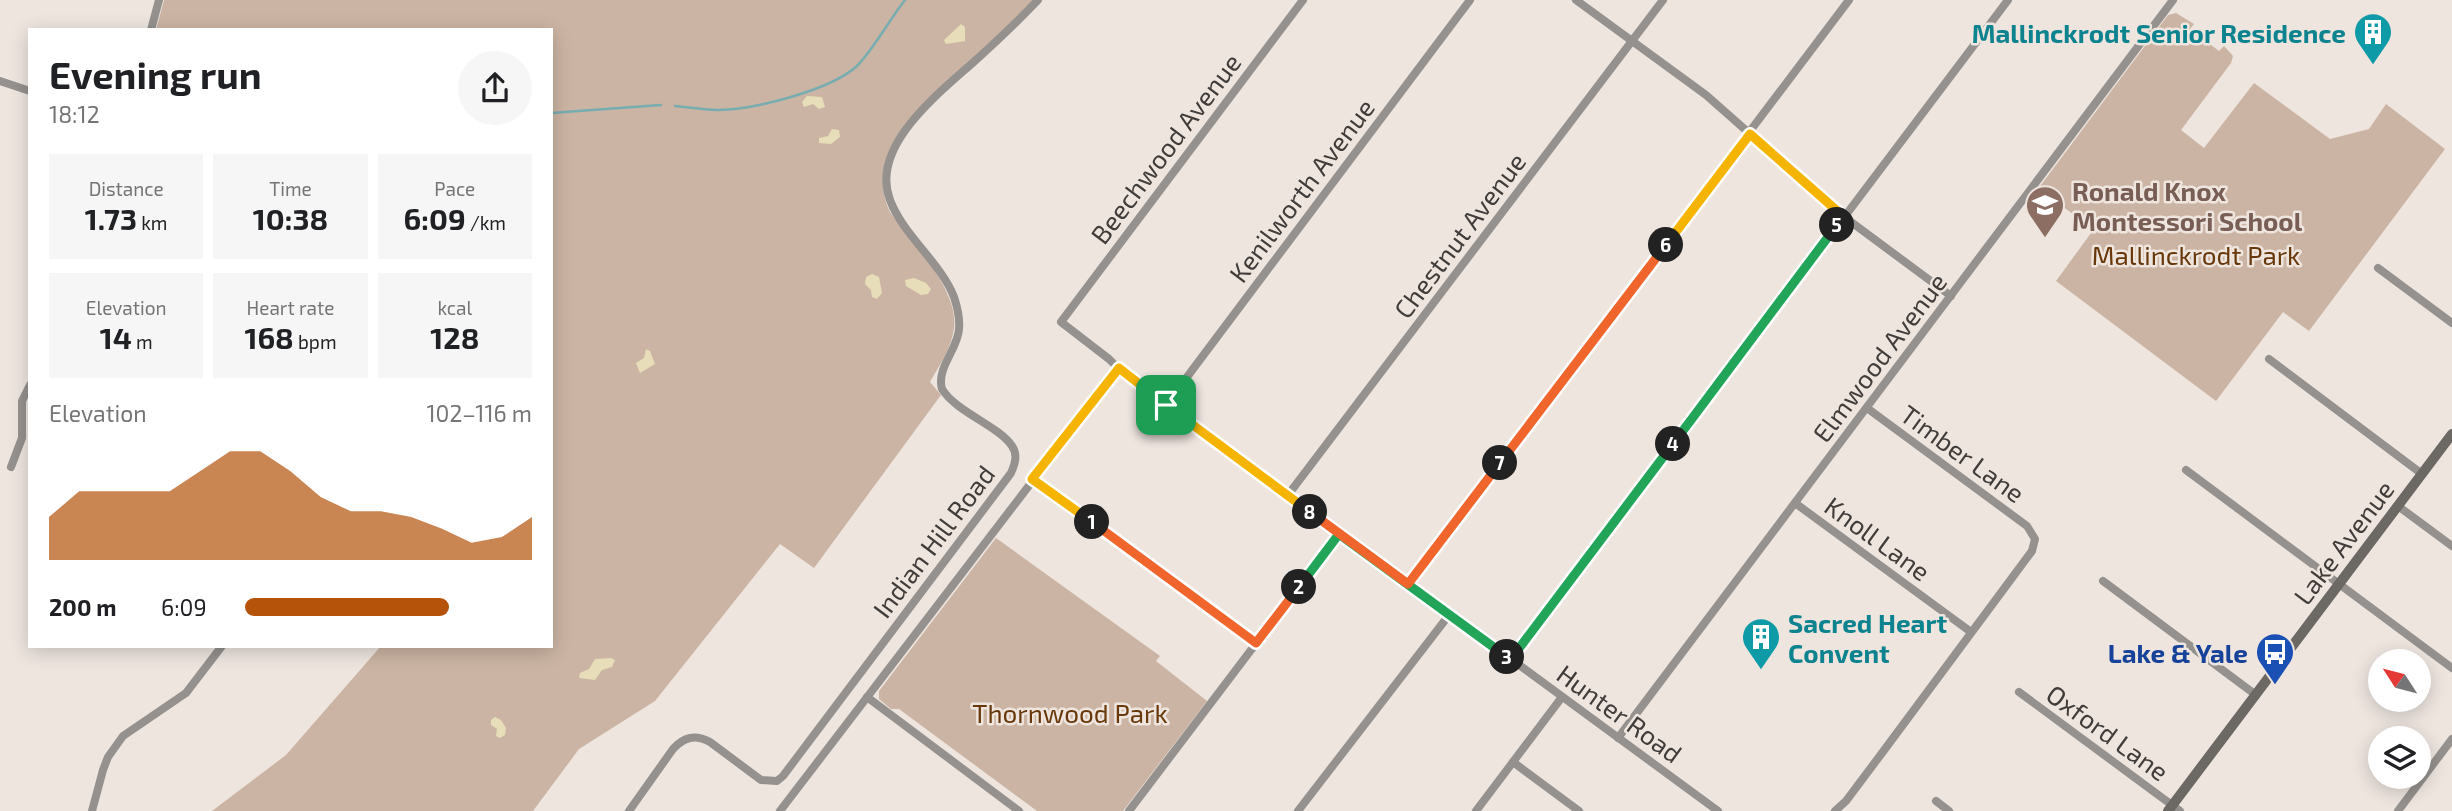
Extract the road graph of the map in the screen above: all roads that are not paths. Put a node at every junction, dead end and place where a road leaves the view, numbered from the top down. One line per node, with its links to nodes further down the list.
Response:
1 (159, 0): 10 (street)
2 (1038, 0): 55 (street, Indian Hill Road)
3 (1303, 0): 18 (street, Beechwood Avenue)
4 (1471, 0): 23 (street, Kenilworth Avenue)
5 (1576, 0): 11 (street)
6 (1663, 0): 11 (street, Chestnut Avenue)
7 (1849, 0): 14 (street)
8 (2008, 0): 15 (street)
9 (2173, 0): 17 (street, Elmwood Avenue)
10 (152, 28)
11 (1632, 42): 14 (street); 30 (street, Chestnut Avenue)
12 (0, 81): 13 (street)
13 (28, 90)
14 (1750, 134): 15 (street); 36 (street)
15 (1843, 216): 17 (street); 42 (street)
16 (2378, 268): 19 (street)
17 (1951, 296): 24 (street, Elmwood Avenue)
18 (1061, 322): 21 (street, Hunter Road)
19 (2452, 323)
20 (2269, 359): 28 (street)
21 (1119, 368): 23 (street, Hunter Road); 29 (street)
22 (28, 389): 26 (street)
23 (1166, 405): 30 (street, Hunter Road)
24 (1867, 408): 31 (street, Elmwood Avenue); 39 (street, Timber Lane)
25 (2452, 434): 28 (main road, Lake Avenue)
26 (11, 467)
27 (2186, 470): 37 (street)
28 (2422, 474): 32 (main road, Lake Avenue)
29 (1032, 479): 40 (street); 46 (street)
30 (1288, 495): 33 (street, Hunter Road)
31 (1795, 503): 39 (street, Knoll Lane); 48 (street, Elmwood Avenue)
32 (2398, 506): 34 (street); 37 (main road, Lake Avenue)
33 (1339, 534): 36 (street, Hunter Road); 40 (street)
34 (2452, 547)
35 (2103, 581): 45 (street)
36 (1408, 584): 38 (street, Hunter Road)
37 (2339, 584): 43 (street); 45 (main road, Lake Avenue)
38 (1449, 615): 42 (street, Hunter Road); 58 (street)
39 (1970, 632): 62 (street)
40 (1256, 643): 57 (street)
41 (220, 648): 54 (street)
42 (1511, 659): 47 (street, Hunter Road)
43 (2452, 668)
44 (2019, 692): 52 (street, Oxford Lane)
45 (2256, 695): 52 (main road, Lake Avenue)
46 (867, 697): 53 (street); 56 (street)
47 (1562, 697): 48 (street, Hunter Road); 50 (street)
48 (1618, 738): 61 (street, Hunter Road)
49 (2452, 739): 64 (street)
50 (1513, 762): 59 (street); 60 (street)
51 (1936, 801): 63 (street)
52 (2174, 809)
53 (784, 810)
54 (92, 811)
55 (629, 811)
56 (1019, 811)
57 (1129, 811)
58 (1298, 811)
59 (1476, 811)
60 (1579, 811)
61 (1718, 811)
62 (1835, 811)
63 (1949, 811)
64 (2398, 811)

